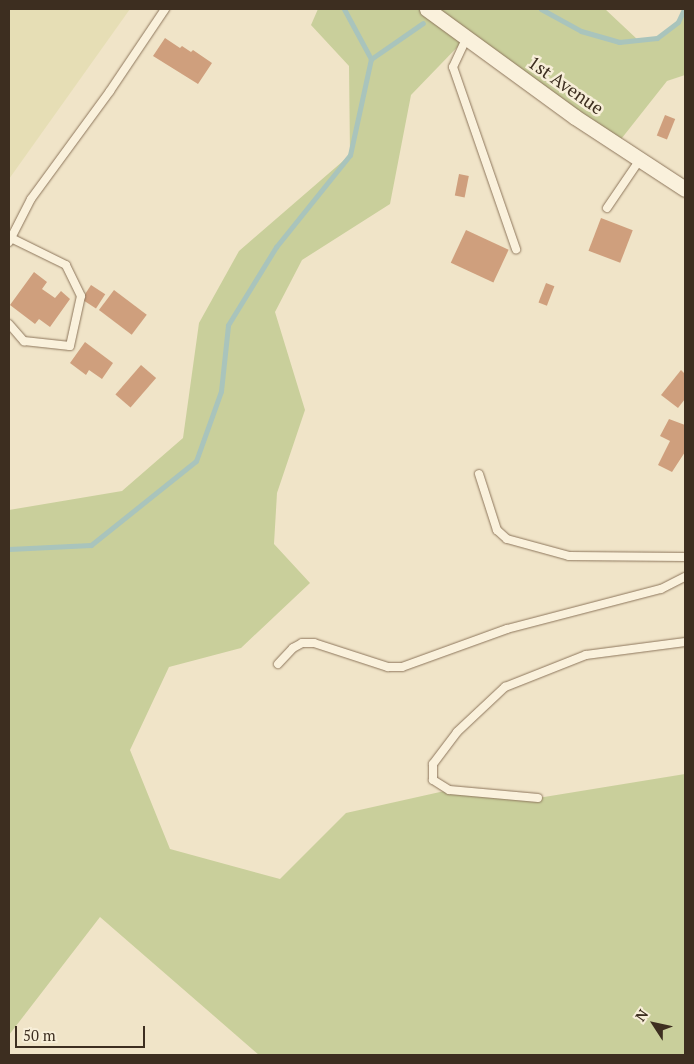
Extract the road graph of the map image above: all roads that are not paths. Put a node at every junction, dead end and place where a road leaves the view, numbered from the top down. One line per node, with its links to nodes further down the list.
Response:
1 (165, 9): 7 (lane)
2 (427, 9): 3 (street, 1st Avenue)
3 (467, 37): 4 (street, 1st Avenue); 8 (lane)
4 (641, 158): 5 (street, 1st Avenue); 6 (lane)
5 (685, 189)
6 (606, 208)
7 (10, 240): 9 (lane)
8 (516, 249)
9 (9, 324)
10 (479, 474): 11 (lane)
11 (685, 557)
12 (685, 577): 14 (lane)
13 (685, 642): 15 (lane)
14 (278, 664)
15 (538, 798)

